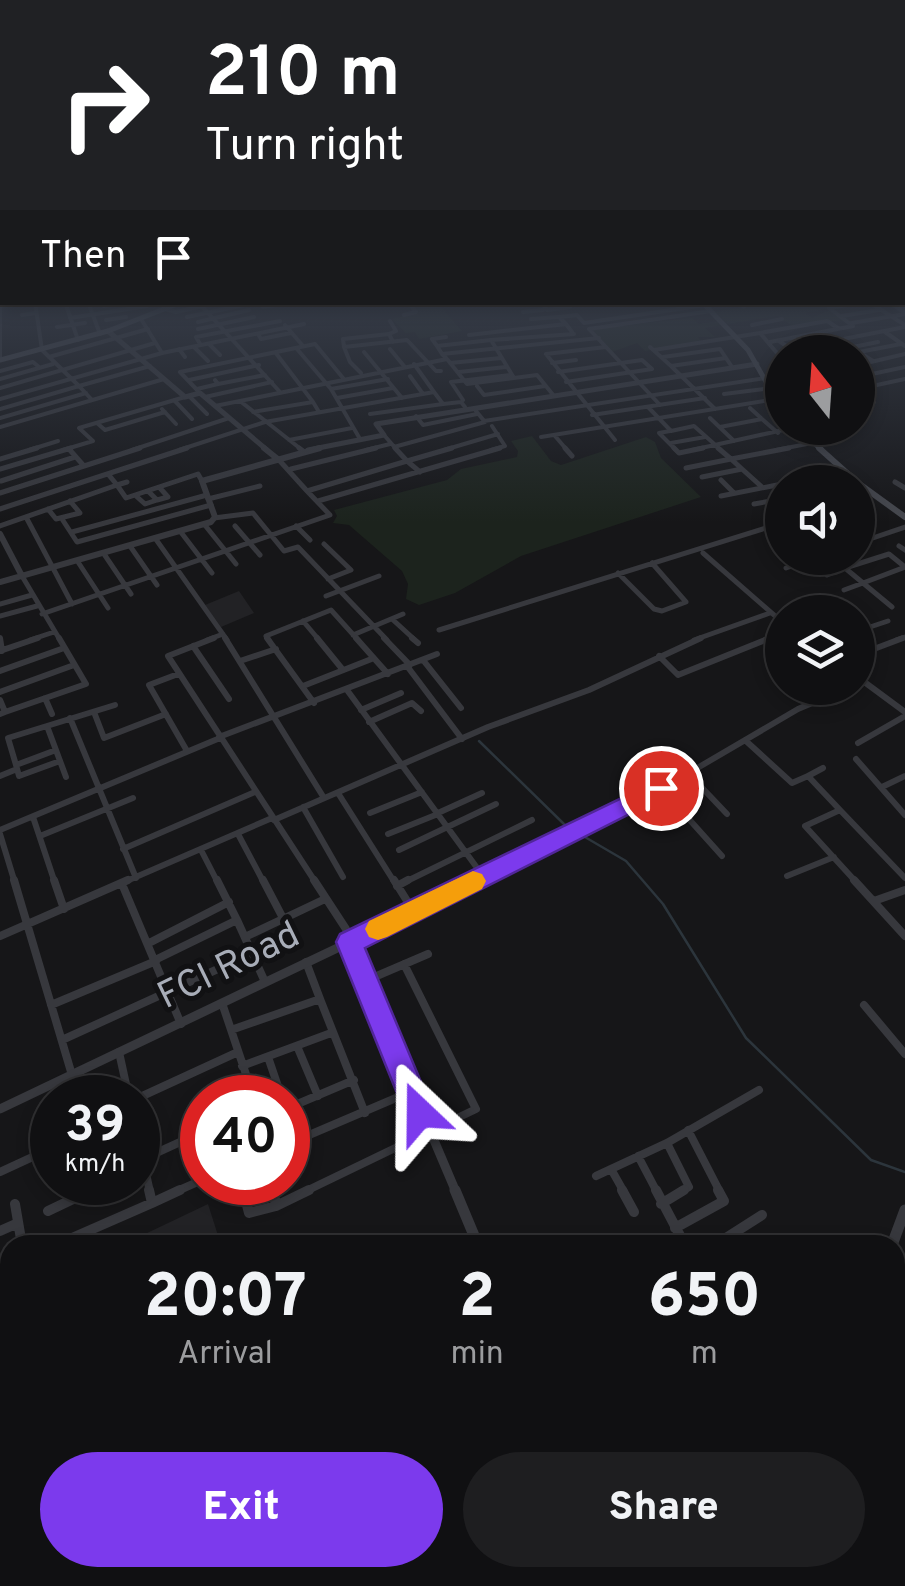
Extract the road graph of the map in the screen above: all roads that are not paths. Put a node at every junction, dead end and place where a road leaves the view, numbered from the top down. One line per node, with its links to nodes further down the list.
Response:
1 (49, 374): 45 (street)
2 (67, 374): 28 (street)
3 (85, 374): 28 (street)
4 (122, 374): 46 (street)
5 (159, 374): 29 (street)
6 (182, 374): 34 (street)
7 (216, 374): 34 (street)
8 (266, 374): 36 (street); 59 (street)
9 (292, 374): 47 (street)
10 (319, 374): 37 (street)
11 (341, 374): 30 (street)
12 (362, 374): 30 (street)
13 (384, 374): 32 (street)
14 (421, 374): 57 (street)
15 (444, 374): 38 (street)
16 (459, 374): 35 (street)
17 (511, 374): 27 (street)
18 (560, 374): 39 (street)
19 (616, 374): 39 (street)
20 (630, 374): 40 (street)
21 (657, 374): 31 (street)
22 (687, 374): 23 (street)
23 (681, 375): 31 (street); 51 (street)
24 (0, 376): 45 (street)
25 (410, 376): 62 (street)
26 (875, 376): 41 (street)
27 (513, 377): 35 (street); 43 (street); 48 (street)
28 (71, 378): 46 (street); 61 (street)
29 (164, 378): 66 (street); 71 (street)
30 (344, 378): 37 (street)
31 (661, 378): 40 (street)
32 (388, 379): 50 (street); 53 (street)
33 (905, 379): 41 (street)
34 (188, 380): 59 (street)
35 (464, 380): 38 (street); 43 (street)
36 (272, 382): 56 (street); 59 (street)
37 (326, 382): 47 (street); 53 (street)
38 (451, 382): 78 (street)
39 (566, 382): 60 (street)
40 (638, 382): 60 (street); 64 (street)
41 (886, 383): 42 (street)
42 (875, 384)
43 (476, 385): 48 (street)
44 (714, 385): 51 (street); 52 (street); 63 (street)
45 (8, 386): 49 (street); 61 (street)
46 (80, 386): 58 (street); 74 (street)
47 (302, 386): 56 (street); 75 (street)
48 (545, 386): 65 (street)
49 (0, 388)
50 (394, 388): 67 (street); 68 (street)
51 (696, 388): 64 (street); 69 (street)
52 (765, 388)
53 (331, 389): 67 (street)
54 (765, 389): 63 (street)
55 (765, 391): 83 (street)
56 (280, 392): 73 (street)
57 (434, 392): 62 (street); 77 (street)
58 (86, 393): 71 (street); 105 (street)
59 (200, 393): 66 (street); 81 (street)
60 (574, 393): 65 (street); 82 (street)
61 (15, 394): 70 (street); 74 (street)
62 (423, 394): 68 (street)
63 (724, 394): 83 (street)
64 (652, 395): 80 (street); 82 (street)
65 (554, 396): 92 (street)
66 (187, 397): 72 (street); 93 (street)
67 (337, 398): 86 (street)
68 (402, 398): 76 (street)
69 (704, 398): 80 (street); 88 (street)
70 (0, 399)
71 (92, 400): 105 (street)
72 (174, 400): 79 (street); 100 (street)
73 (239, 401): 81 (street); 90 (street)
74 (22, 402): 85 (street)
75 (313, 402): 90 (street); 91 (street)
76 (364, 404): 86 (street); 94 (street)
77 (444, 404): 78 (street); 94 (street)
78 (463, 404): 92 (street); 96 (street)
79 (158, 405): 89 (street); 106 (street)
80 (660, 405): 84 (street)
81 (215, 406): 97 (street)
82 (584, 406): 95 (street); 102 (street)
83 (734, 406): 88 (street)
84 (648, 407): 95 (street); 98 (street)
85 (0, 408)
86 (342, 408): 91 (street); 111 (street)
87 (750, 408): 101 (street)
88 (715, 409): 98 (street)
89 (165, 412): 106 (street); 107 (street)
90 (253, 412): 103 (street)
91 (319, 412): 103 (street)
92 (477, 413): 96 (street); 102 (street)
93 (207, 414)
94 (370, 414): 108 (street)
95 (592, 415): 110 (street)
96 (416, 416): 108 (street)
97 (229, 418): 113 (street); 144 (street)
98 (658, 418): 110 (street); 114 (street)
99 (710, 418): 112 (street)
100 (192, 419)
101 (762, 419): 104 (street); 112 (street)
102 (484, 420): 128 (street)
103 (265, 422): 113 (street); 122 (street)
104 (765, 422)
105 (1, 423)
106 (97, 423): 133 (street)
107 (176, 424)
108 (376, 424): 115 (street)
109 (492, 426): 116 (street)
110 (602, 427): 117 (street); 123 (street)
111 (352, 428): 121 (street); 122 (street)
112 (720, 428): 125 (street)
113 (242, 429): 141 (street); 150 (street)
114 (671, 430): 118 (street); 127 (street)
115 (384, 434): 121 (street); 128 (street)
116 (498, 434): 142 (street); 149 (street)
117 (554, 434): 120 (street); 126 (street)
118 (705, 436): 127 (street); 132 (street)
119 (765, 436): 125 (street)
120 (540, 437)
121 (360, 439): 134 (street)
122 (287, 440): 134 (street)
123 (614, 440)
124 (58, 441): 139 (street)
125 (735, 442): 132 (street)
126 (562, 444): 131 (street); 137 (street)
127 (670, 444): 135 (street)
128 (391, 445): 142 (street); 147 (street)
129 (802, 445): 140 (street)
130 (814, 445): 143 (main road)
131 (548, 446)
132 (715, 446): 135 (street); 140 (street)
133 (69, 449): 138 (street); 146 (street)
134 (303, 450): 141 (street)
135 (679, 453): 136 (street)
136 (668, 455)
137 (572, 456)
138 (75, 457): 144 (street); 152 (street)
139 (0, 459)
140 (731, 459): 145 (street); 148 (street)
141 (279, 460): 147 (street); 154 (street)
142 (407, 461): 149 (street); 163 (street)
143 (836, 465)
144 (84, 466): 164 (street)
145 (686, 468)
146 (0, 469)
147 (290, 469): 163 (street)
148 (742, 470): 151 (street); 161 (street)
149 (420, 472): 173 (street)
150 (107, 473): 157 (street); 180 (street)
151 (702, 477)
152 (1, 480): 164 (street)
153 (722, 480): 166 (street)
154 (202, 481): 159 (street); 172 (street)
155 (127, 482): 157 (street)
156 (896, 482): 162 (street)
157 (117, 485): 170 (street); 174 (street)
158 (260, 486): 172 (street)
159 (160, 487): 165 (street); 171 (street)
160 (765, 487): 161 (street)
161 (762, 488): 166 (street)
162 (905, 488)
163 (307, 490): 173 (street)
164 (4, 491)
165 (148, 492): 168 (street); 171 (street)
166 (735, 494): 169 (street)
167 (875, 495): 179 (main road)
168 (136, 496): 170 (street); 171 (street)
169 (721, 496)
170 (126, 498): 177 (street)
171 (157, 500)
172 (209, 500): 183 (street); 192 (street); 198 (street)
173 (318, 501): 188 (street)
174 (70, 502): 178 (street); 184 (street)
175 (765, 502): 176 (street)
176 (754, 504)
177 (132, 507)
178 (48, 509): 181 (street); 184 (street)
179 (901, 509): 182 (main road)
180 (0, 510)
181 (26, 516): 186 (street); 215 (street)
182 (905, 516)
183 (214, 518): 185 (street); 194 (street)
184 (62, 519): 192 (street)
185 (204, 524): 191 (street); 203 (street)
186 (0, 526)
187 (235, 526): 199 (street)
188 (296, 526): 194 (street); 197 (street)
189 (905, 527): 195 (street)
190 (765, 528): 211 (street)
191 (180, 531): 196 (street); 208 (street)
192 (72, 532): 198 (street)
193 (0, 534): 219 (street)
194 (270, 534): 199 (street); 222 (street)
195 (875, 537)
196 (155, 538): 201 (street); 214 (street)
197 (310, 540)
198 (77, 542): 210 (street)
199 (246, 542): 203 (street); 207 (street)
200 (324, 544): 222 (street)
201 (130, 546): 206 (street); 221 (street)
202 (898, 546): 204 (street)
203 (225, 550): 208 (street); 212 (street)
204 (905, 550)
205 (703, 553): 238 (street)
206 (104, 554): 210 (street); 226 (street)
207 (260, 555)
208 (201, 559): 214 (street); 216 (street)
209 (875, 559): 213 (street)
210 (82, 560): 215 (street); 231 (street)
211 (652, 563): 217 (street); 217 (street)
212 (236, 564)
213 (905, 567): 224 (street)
214 (176, 568): 221 (street); 250 (street)
215 (51, 569): 219 (street); 234 (street)
216 (212, 573)
217 (618, 573): 248 (street)
218 (854, 575): 224 (street)
219 (22, 576): 223 (street); 229 (street)
220 (379, 576): 228 (street)
221 (150, 577): 225 (street); 226 (street)
222 (328, 579): 228 (street)
223 (0, 582)
224 (864, 583): 227 (street); 236 (street)
225 (157, 585)
226 (124, 586): 230 (street); 231 (street)
227 (844, 590)
228 (339, 591): 232 (street); 247 (street)
229 (32, 594): 233 (street); 235 (street)
230 (131, 594)
231 (98, 595): 234 (street); 237 (street)
232 (326, 596)
233 (0, 604)
234 (72, 604): 239 (street)
235 (37, 606): 239 (street); 242 (street)
236 (892, 607)
237 (108, 608)
238 (765, 609)
239 (42, 614): 249 (street)
240 (403, 614): 243 (street)
241 (765, 615): 262 (street)
242 (0, 616)
243 (392, 619): 247 (street); 255 (street)
244 (303, 621): 251 (street); 259 (street); 268 (street)
245 (888, 621): 246 (street)
246 (875, 626)
247 (372, 627): 251 (street); 267 (street)
248 (440, 630)
249 (54, 632): 257 (street); 260 (street)
250 (223, 634): 256 (street); 264 (street)
251 (353, 634): 263 (street)
252 (905, 637): 258 (street)
253 (0, 638): 260 (street)
254 (765, 640): 262 (street)
255 (418, 644)
256 (193, 646): 270 (street); 278 (street)
257 (64, 648): 266 (street); 269 (street)
258 (875, 648)
259 (276, 649): 264 (street); 272 (street)
260 (1, 651)
261 (438, 654): 265 (street)
262 (659, 656): 295 (street)
263 (374, 658): 268 (street); 271 (street)
264 (240, 660): 291 (street)
265 (423, 660): 267 (street); 282 (street)
266 (74, 665): 276 (street); 277 (street)
267 (408, 666): 271 (street); 295 (street)
268 (344, 670): 272 (street)
269 (0, 671)
270 (178, 674): 288 (street); 294 (street)
271 (388, 674): 273 (street)
272 (302, 686): 279 (street)
273 (346, 690): 279 (street); 283 (street)
274 (875, 693): 289 (street)
275 (400, 694): 283 (street)
276 (0, 696): 286 (street)
277 (45, 698): 286 (street); 287 (street)
278 (229, 699)
279 (314, 702): 291 (street)
280 (808, 705): 296 (street)
281 (114, 706): 285 (street)
282 (461, 708)
283 (360, 710): 292 (street)
284 (422, 710): 292 (street)
285 (94, 712): 288 (street); 290 (street)
286 (2, 713)
287 (52, 714)
288 (166, 714): 299 (street)
289 (905, 714): 297 (street)
290 (70, 718): 293 (street); 310 (street)
291 (277, 718): 294 (street); 318 (street)
292 (369, 722): 303 (street)
293 (47, 726): 298 (street); 302 (street)
294 (219, 737): 299 (street); 313 (street)
295 (462, 739): 303 (street)
296 (746, 741): 305 (street); 307 (street)
297 (858, 742)
298 (56, 750): 301 (street); 302 (street)
299 (187, 751): 310 (street)
300 (856, 759): 312 (street)
301 (60, 761): 302 (street); 309 (street)
302 (17, 766): 306 (street)
303 (402, 766): 314 (street); 315 (street)
304 (823, 768): 307 (street)
305 (689, 774): 311 (street); 325 (street)
306 (0, 776)
307 (808, 776): 322 (street)
308 (905, 776): 312 (street)
309 (66, 777)
310 (96, 788): 321 (street); 327 (street)
311 (661, 788): 339 (street); 341 (street)
312 (882, 788): 326 (street)
313 (255, 792): 328 (street); 335 (street)
314 (338, 792): 318 (street); 347 (street)
315 (422, 792): 323 (street); 324 (street)
316 (482, 793): 324 (street)
317 (133, 798): 321 (street)
318 (324, 798): 320 (street)
319 (496, 804): 330 (street)
320 (303, 807): 328 (street); 344 (street)
321 (106, 809): 334 (street); 335 (street)
322 (840, 810): 340 (street); 345 (street)
323 (370, 813)
324 (438, 814): 330 (street); 333 (street)
325 (727, 814)
326 (905, 814)
327 (34, 817): 331 (street); 334 (street)
328 (273, 819): 332 (street); 349 (street)
329 (532, 820): 338 (street)
330 (447, 828): 337 (street); 338 (street)
331 (0, 832): 356 (street)
332 (238, 834): 336 (street); 355 (street)
333 (388, 834)
334 (40, 836): 352 (street)
335 (123, 849): 343 (street)
336 (202, 850): 343 (street); 350 (street)
337 (399, 850)
338 (466, 853): 341 (street); 347 (street)
339 (722, 856)
340 (834, 857): 342 (street); 351 (street)
341 (483, 876): 353 (street)
342 (787, 876)
343 (136, 878): 346 (street)
344 (343, 878)
345 (905, 878)
346 (122, 884): 352 (street); 360 (street)
347 (397, 886): 353 (street)
348 (905, 890): 351 (street)
349 (326, 899): 355 (street); 361 (street)
350 (229, 902): 354 (street); 360 (street)
351 (874, 902): 359 (street)
352 (64, 909): 356 (street)
353 (414, 912): 361 (street)
354 (237, 920): 358 (street); 364 (street)
355 (284, 920): 358 (street)
356 (27, 924): 357 (street); 373 (street)
357 (0, 936)
358 (245, 936): 362 (street)
359 (905, 936)
360 (149, 942): 364 (street)
361 (350, 942): 365 (street, FCI Road); 367 (street, FCI Road)
362 (253, 954): 368 (street); 369 (street)
363 (428, 954): 366 (street)
364 (155, 961): 369 (street); 373 (street)
365 (306, 962): 368 (street, FCI Road); 370 (street)
366 (404, 964): 367 (street); 398 (street)
367 (364, 981): 391 (street, FCI Road)
368 (265, 982): 371 (street, FCI Road)
369 (168, 992): 374 (street); 377 (street)
370 (320, 1000): 375 (street); 376 (street)
371 (222, 1003): 374 (street, FCI Road); 375 (street)
372 (864, 1005): 381 (street)
373 (51, 1006): 377 (street)
374 (181, 1024): 379 (street, FCI Road)
375 (231, 1030): 380 (street)
376 (331, 1033): 378 (street); 388 (street)
377 (62, 1040): 384 (street)
378 (297, 1046): 382 (street); 393 (street)
379 (119, 1052): 384 (street, FCI Road); 385 (street)
380 (238, 1052): 383 (street); 389 (street)
381 (905, 1054)
382 (268, 1056): 383 (street); 387 (street)
383 (242, 1066): 386 (street)
384 (72, 1075)
385 (124, 1075)
386 (245, 1075)
387 (274, 1075)
388 (354, 1080): 393 (street); 396 (street)
389 (160, 1088)
390 (759, 1090): 397 (street)
391 (410, 1092): 396 (street); 398 (street, FCI Road)
392 (30, 1095): 395 (street, FCI Road)
393 (318, 1096): 394 (street)
394 (310, 1099)
395 (0, 1110)
396 (365, 1113): 399 (street)
397 (688, 1130): 400 (street); 417 (street)
398 (429, 1134): 411 (street); 421 (street, FCI Road)
399 (310, 1135)
400 (667, 1143): 401 (street); 407 (street)
401 (638, 1156): 403 (street); 407 (street)
402 (30, 1158): 404 (street)
403 (611, 1169): 405 (street); 414 (street)
404 (0, 1172)
405 (596, 1176)
406 (16, 1204): 416 (street)
407 (661, 1204): 417 (street)
408 (61, 1205): 413 (street)
409 (147, 1205): 420 (street)
410 (247, 1205): 411 (street)
411 (276, 1206)
412 (905, 1210): 424 (street)
413 (48, 1211)
414 (634, 1212)
415 (762, 1215): 423 (street)
416 (18, 1222): 418 (street); 419 (street)
417 (675, 1228): 422 (street)
418 (0, 1231)
419 (20, 1235)
420 (79, 1235)
421 (474, 1235)
422 (679, 1235)
423 (731, 1235)
424 (896, 1235)

